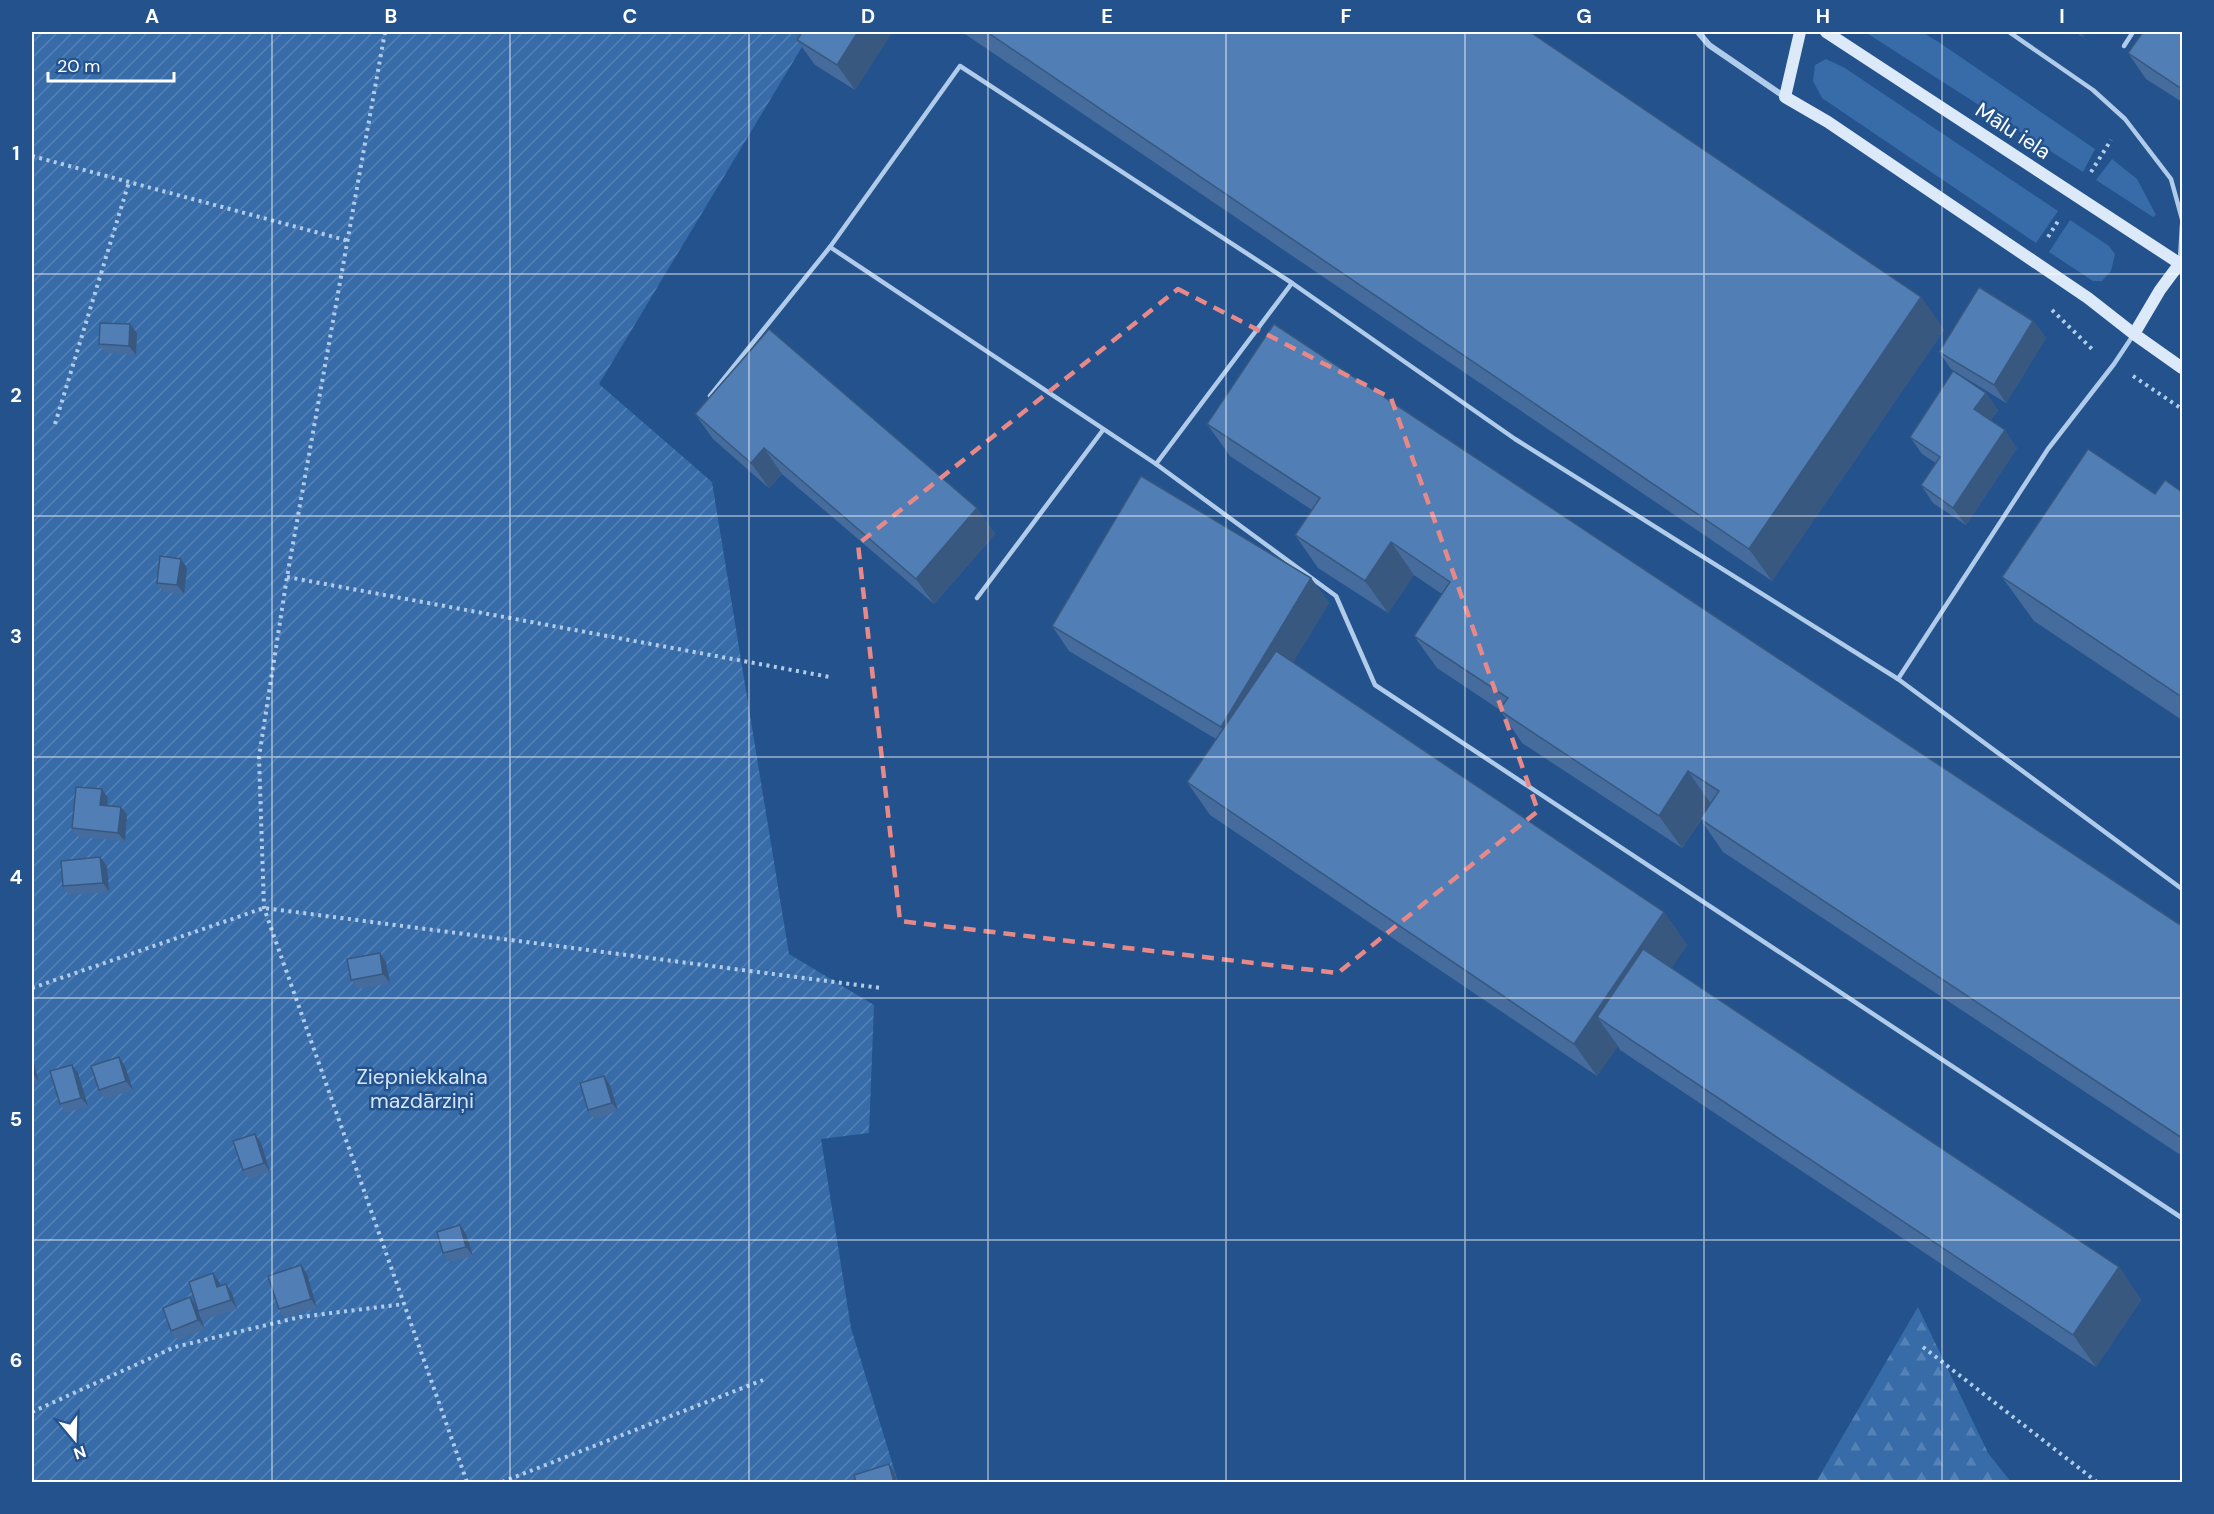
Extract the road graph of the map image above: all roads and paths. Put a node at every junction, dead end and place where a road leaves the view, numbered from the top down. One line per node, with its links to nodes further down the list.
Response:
1 (385, 32): 13 (path)
2 (1698, 32): 8 (street)
3 (1800, 32): 8 (street)
4 (1826, 32): 15 (street, Mālu iela)
5 (2009, 32): 11 (lane)
6 (2133, 32): 7 (lane)
7 (2124, 46)
8 (1785, 98): 18 (street)
9 (32, 156): 10 (path)
10 (129, 182): 13 (path); 23 (path)
11 (2182, 219)
12 (2182, 225): 15 (lane)
13 (349, 240): 26 (path)
14 (830, 247): 16 (lane); 21 (lane); 24 (lane)
15 (2181, 264): 18 (street)
16 (1292, 283): 25 (lane); 29 (lane)
17 (2052, 310): 19 (path)
18 (2134, 334): 19 (lane); 20 (street)
19 (2114, 364): 22 (path); 29 (lane)
20 (2182, 368)
21 (710, 396)
22 (2182, 409)
23 (55, 424)
24 (1103, 429): 25 (lane); 27 (lane)
25 (1156, 464): 34 (lane)
26 (287, 577): 28 (path); 31 (path)
27 (977, 598)
28 (830, 677)
29 (1898, 679): 30 (lane)
30 (2182, 889)
31 (264, 908): 32 (path); 33 (path); 35 (path)
32 (32, 988)
33 (881, 988)
34 (2182, 1218)
35 (404, 1304): 38 (path); 39 (path)
36 (1923, 1347): 41 (path)
37 (763, 1380): 40 (path)
38 (32, 1412)
39 (467, 1482)
40 (502, 1482)
41 (2097, 1482)

